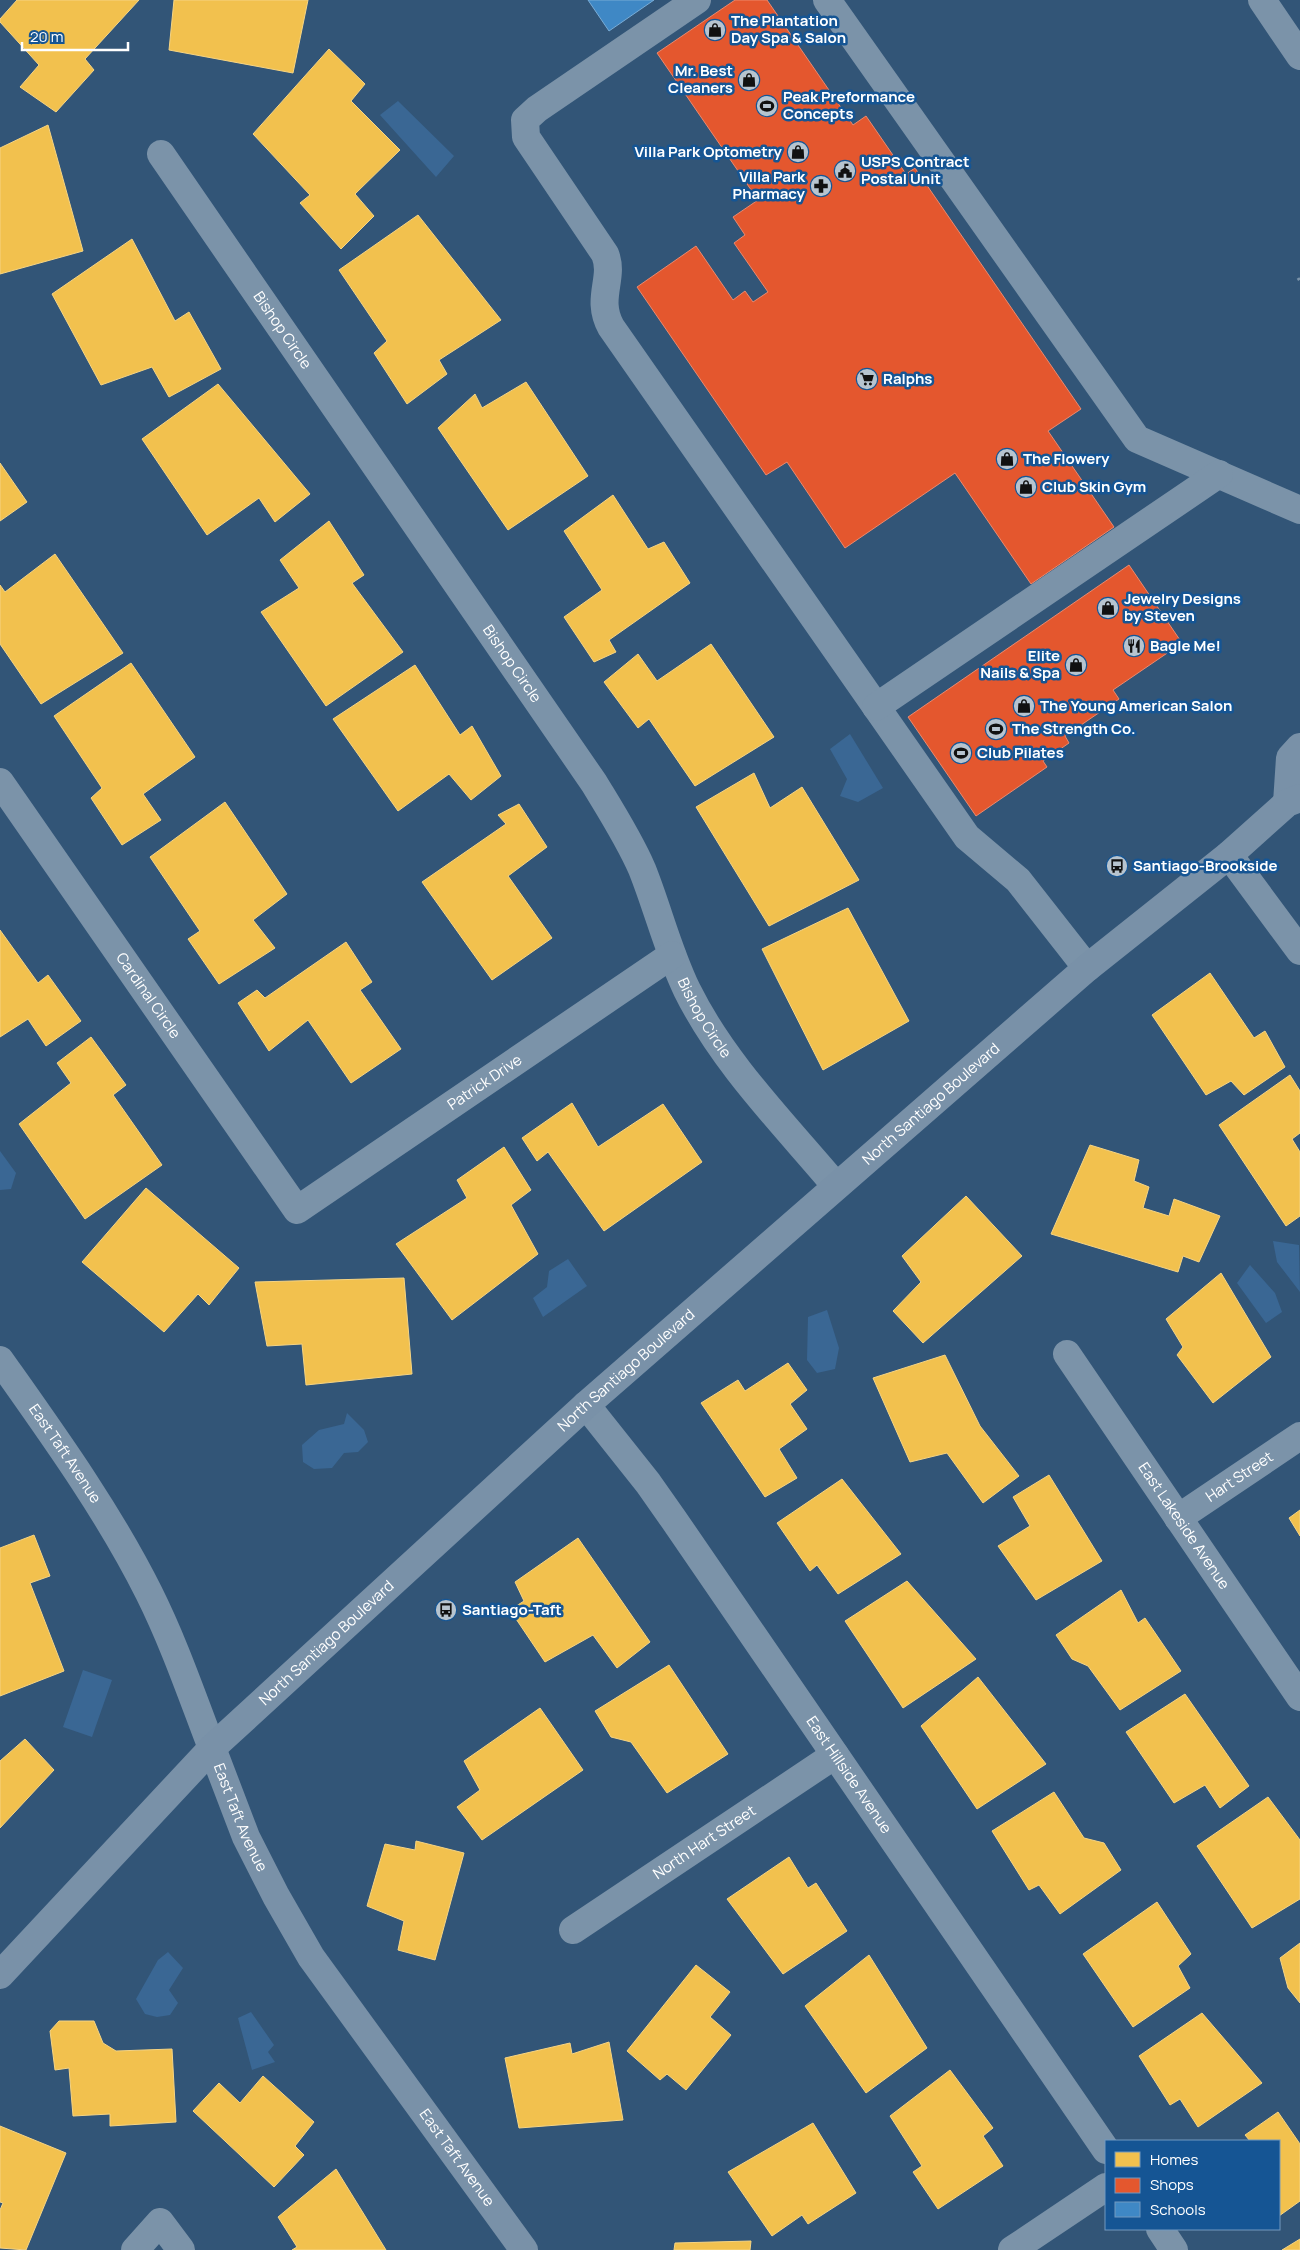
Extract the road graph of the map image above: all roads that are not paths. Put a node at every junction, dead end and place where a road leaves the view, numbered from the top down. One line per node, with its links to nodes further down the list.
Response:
1 (697, 0): 8 (street)
2 (827, 0): 6 (street)
3 (1268, 2): 4 (street)
4 (1300, 56)
5 (161, 154): 14 (street, Bishop Circle)
6 (1219, 474): 7 (street); 8 (street)
7 (1300, 510)
8 (876, 707): 15 (street)
9 (1300, 747): 11 (main road, North Santiago Boulevard)
10 (0, 782): 17 (street, Cardinal Circle)
11 (1294, 801): 12 (main road, North Santiago Boulevard)
12 (1229, 855): 13 (street); 15 (main road, North Santiago Boulevard)
13 (1300, 951)
14 (672, 955): 16 (street, Bishop Circle); 17 (street, Patrick Drive)
15 (1087, 968): 16 (main road, North Santiago Boulevard)
16 (836, 1186): 20 (main road, North Santiago Boulevard)
17 (297, 1210)
18 (1067, 1354): 22 (street, East Lakeside Avenue)
19 (0, 1360): 24 (street, East Taft Avenue)
20 (586, 1405): 24 (main road, North Santiago Boulevard); 25 (street, East Hillside Avenue)
21 (1300, 1436): 22 (street, Hart Street)
22 (1178, 1518): 23 (street, East Lakeside Avenue)
23 (1300, 1696)
24 (212, 1748): 27 (main road, North Santiago Boulevard); 33 (main road, East Taft Avenue)
25 (835, 1755): 26 (street, North Hart Street); 28 (street, East Hillside Avenue)
26 (573, 1930)
27 (0, 1975)
28 (1105, 2149)
29 (1105, 2188): 34 (street)
30 (1161, 2230): 35 (street)
31 (134, 2250): 32 (street)
32 (181, 2250)
33 (524, 2250)
34 (1012, 2250)
35 (1174, 2250)

